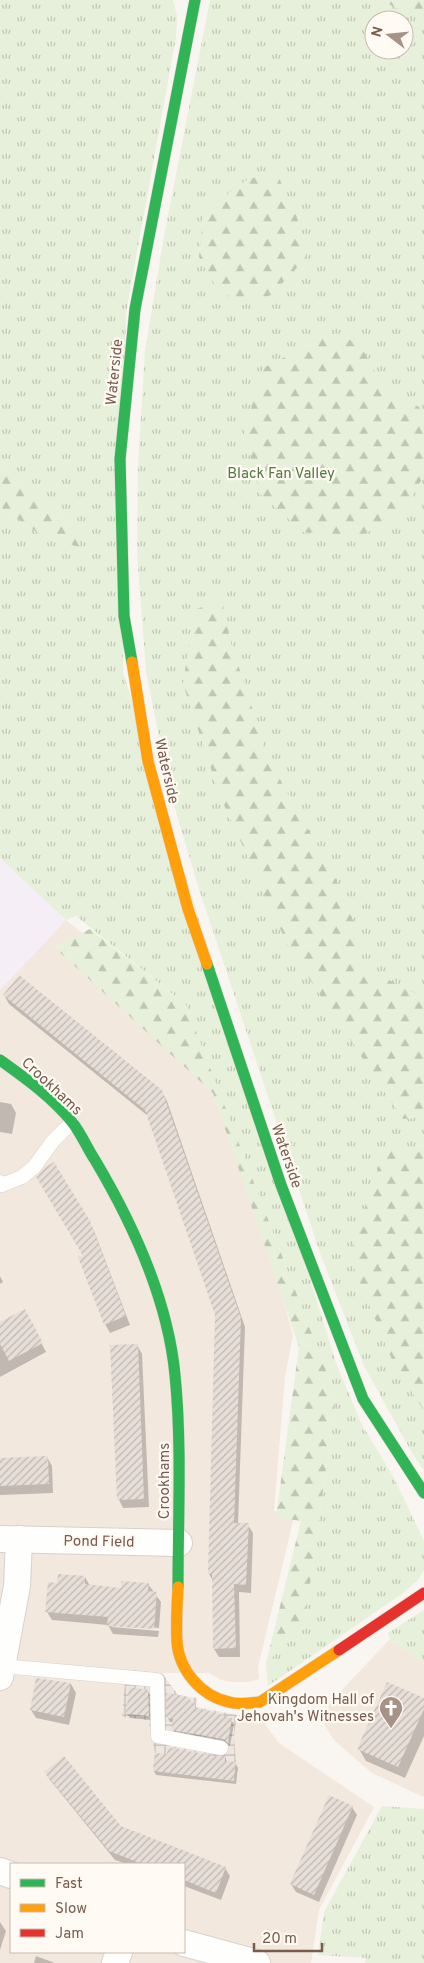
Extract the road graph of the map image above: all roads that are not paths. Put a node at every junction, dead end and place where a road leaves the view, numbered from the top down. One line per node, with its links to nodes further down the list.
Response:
1 (186, 0): 3 (main road)
2 (195, 0): 3 (main road, Waterside)
3 (192, 13): 7 (main road, Waterside)
4 (0, 1060): 5 (main road, Crookhams)
5 (72, 1122): 6 (lane); 9 (main road, Crookhams)
6 (0, 1182)
7 (424, 1493)
8 (9, 1539): 9 (street, Pond Field); 11 (street)
9 (178, 1543): 10 (main road, Crookhams)
10 (424, 1593)
11 (1, 1672): 12 (lane)
12 (221, 1748)
13 (185, 1943): 14 (street)
14 (257, 1963)

